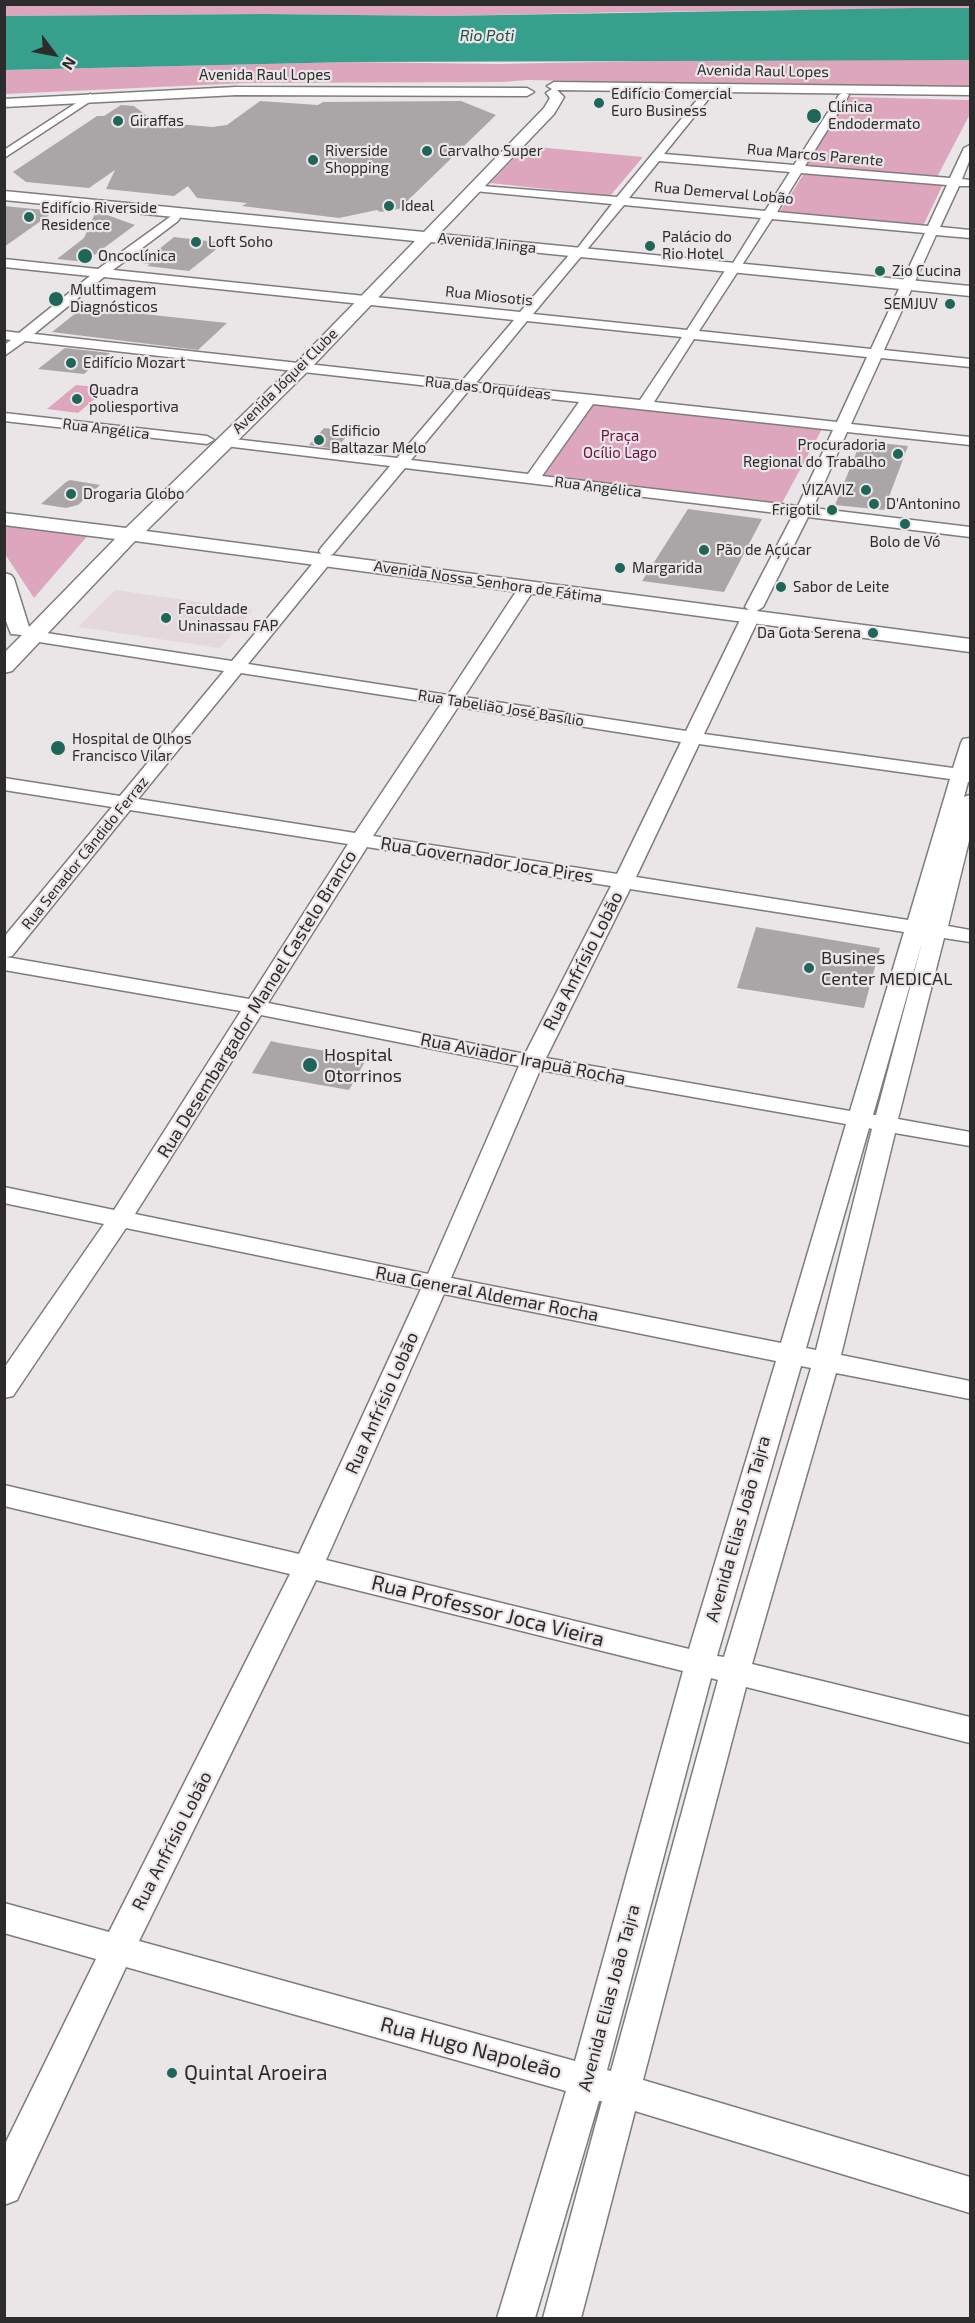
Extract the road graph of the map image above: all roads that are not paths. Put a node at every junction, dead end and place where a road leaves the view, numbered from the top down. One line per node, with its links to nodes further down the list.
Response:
1 (554, 90): 2 (main road); 3 (main road, Avenida Raul Lopes); 4 (main road, Avenida Raul Lopes); 16 (main road, Avenida Jóquei Clube)
2 (529, 91): 6 (main road, Avenida Raul Lopes); 7 (main road, Avenida Raul Lopes); 24 (main road, Avenida Jóquei Clube)
3 (711, 91): 5 (main road, Avenida Raul Lopes); 12 (street, Rua Senador Cândido Ferraz)
4 (970, 91)
5 (844, 95): 8 (main road, Avenida Raul Lopes); 13 (street)
6 (4, 97)
7 (90, 97): 9 (main road, Avenida Raul Lopes); 11 (street)
8 (970, 97)
9 (4, 103)
10 (970, 148): 14 (street, Rua Anfrísio Lobão)
11 (4, 155)
12 (656, 157): 13 (street, Rua Marcos Parente); 18 (street, Rua Senador Cândido Ferraz)
13 (799, 169): 14 (street, Rua Marcos Parente); 20 (street)
14 (955, 182): 15 (street, Rua Marcos Parente); 22 (street, Rua Anfrísio Lobão)
15 (970, 183)
16 (474, 187): 18 (street, Rua Demerval Lobão); 24 (main road, Avenida Jóquei Clube)
17 (4, 195): 24 (main road, Avenida Ininga)
18 (623, 200): 20 (street, Rua Demerval Lobão); 25 (street, Rua Senador Cândido Ferraz)
19 (4, 201): 21 (main road, Avenida Ininga)
20 (769, 214): 22 (street, Rua Demerval Lobão); 27 (street)
21 (174, 218): 24 (main road, Avenida Ininga); 28 (street)
22 (933, 231): 23 (street, Rua Demerval Lobão); 29 (street, Rua Anfrísio Lobão)
23 (970, 234)
24 (416, 239): 25 (main road, Avenida Ininga); 32 (main road, Avenida Jóquei Clube)
25 (576, 255): 27 (main road, Avenida Ininga); 33 (street, Rua Senador Cândido Ferraz)
26 (4, 263): 28 (street, Rua Miosotis)
27 (734, 269): 29 (main road, Avenida Ininga); 34 (street)
28 (101, 273): 32 (street, Rua Miosotis); 36 (street)
29 (908, 287): 30 (main road, Avenida Ininga); 31 (main road, Avenida Ininga); 38 (street, Rua Anfrísio Lobão)
30 (970, 291)
31 (970, 296)
32 (357, 299): 33 (street, Rua Miosotis); 40 (main road, Avenida Jóquei Clube); 41 (main road, Avenida Jóquei Clube)
33 (525, 317): 34 (street, Rua Miosotis); 42 (street, Rua Senador Cândido Ferraz)
34 (692, 333): 38 (street, Rua Miosotis); 44 (street)
35 (4, 335): 36 (street, Rua das Orquídeas)
36 (24, 337): 37 (street); 40 (street, Rua das Orquídeas)
37 (4, 352)
38 (875, 353): 39 (street, Rua Miosotis); 46 (street, Rua Anfrísio Lobão)
39 (970, 363)
40 (281, 366): 41 (street, Rua das Orquídeas); 47 (main road, Avenida Jóquei Clube)
41 (301, 368): 42 (street, Rua das Orquídeas); 47 (main road, Avenida Jóquei Clube)
42 (465, 386): 43 (street, Rua das Orquídeas); 49 (street, Rua Senador Cândido Ferraz)
43 (590, 399): 44 (street, Rua das Orquídeas); 50 (street)
44 (645, 405): 46 (street, Rua das Orquídeas)
45 (4, 417): 47 (street, Rua Angélica)
46 (841, 427): 48 (street, Rua das Orquídeas); 52 (street, Rua Anfrísio Lobão)
47 (216, 441): 49 (street, Rua Angélica); 54 (main road, Avenida Jóquei Clube)
48 (970, 441)
49 (403, 463): 50 (street, Rua Angélica); 56 (street, Rua Senador Cândido Ferraz)
50 (532, 479): 52 (street, Rua Angélica)
51 (4, 510): 54 (main road, Avenida Nossa Senhora de Fátima)
52 (803, 512): 55 (street, Rua Angélica); 59 (street, Rua Anfrísio Lobão)
53 (4, 519): 54 (main road, Avenida Nossa Senhora de Fátima)
54 (127, 529): 56 (main road, Avenida Nossa Senhora de Fátima); 61 (main road, Avenida Jóquei Clube)
55 (970, 532)
56 (326, 555): 58 (main road, Avenida Nossa Senhora de Fátima); 59 (main road, Avenida Nossa Senhora de Fátima); 64 (street, Rua Senador Cândido Ferraz)
57 (4, 579): 61 (main road)
58 (527, 588): 59 (main road, Avenida Nossa Senhora de Fátima); 65 (street, Rua Desembargador Manoel Castelo Branco)
59 (752, 611): 60 (main road, Avenida Nossa Senhora de Fátima); 62 (main road, Avenida Nossa Senhora de Fátima); 66 (street, Rua Anfrísio Lobão)
60 (970, 635)
61 (19, 636): 63 (main road, Avenida Jóquei Clube); 64 (street, Rua Tabelião José Basílio)
62 (970, 646)
63 (4, 666)
64 (238, 666): 65 (street, Rua Tabelião José Basílio); 71 (street, Rua Senador Cândido Ferraz)
65 (452, 701): 66 (street, Rua Tabelião José Basílio); 73 (street, Rua Desembargador Manoel Castelo Branco)
66 (694, 738): 68 (street, Rua Tabelião José Basílio); 74 (street, Rua Anfrísio Lobão)
67 (970, 743): 68 (street, Avenida Elias João Tajra)
68 (966, 776): 75 (street, Avenida Elias João Tajra)
69 (4, 784): 71 (street, Rua Governador Joca Pires)
70 (970, 801): 72 (street, Avenida Elias João Tajra)
71 (125, 804): 73 (street, Rua Governador Joca Pires); 77 (street, Rua Senador Cândido Ferraz)
72 (967, 829): 75 (street, Avenida Elias João Tajra)
73 (361, 840): 74 (street, Rua Governador Joca Pires); 79 (street, Rua Desembargador Manoel Castelo Branco)
74 (623, 882): 75 (street, Rua Governador Joca Pires); 80 (street, Rua Anfrísio Lobão)
75 (927, 929): 76 (street, Rua Governador Joca Pires); 81 (street, Avenida Elias João Tajra)
76 (970, 936)
77 (4, 951)
78 (4, 963): 79 (street, Rua Aviador Irapuã Rocha)
79 (255, 1007): 80 (street, Rua Aviador Irapuã Rocha); 84 (street, Rua Desembargador Manoel Castelo Branco)
80 (532, 1062): 81 (street, Rua Aviador Irapuã Rocha); 85 (street, Rua Anfrísio Lobão)
81 (873, 1122): 82 (street, Rua Aviador Irapuã Rocha); 86 (street, Avenida Elias João Tajra); 87 (street, Avenida Elias João Tajra)
82 (970, 1139)
83 (4, 1195): 84 (street, Rua General Aldemar Rocha)
84 (120, 1219): 85 (street, Rua General Aldemar Rocha); 88 (street, Rua Desembargador Manoel Castelo Branco)
85 (436, 1284): 86 (street, Rua General Aldemar Rocha); 91 (street, Rua Anfrísio Lobão)
86 (789, 1354): 87 (street, Rua General Aldemar Rocha); 92 (street, Avenida Elias João Tajra)
87 (826, 1361): 89 (street, Rua General Aldemar Rocha); 93 (street, Avenida Elias João Tajra)
88 (4, 1389)
89 (970, 1390)
90 (4, 1495): 91 (street, Rua Professor Joca Vieira)
91 (308, 1567): 92 (street, Rua Professor Joca Vieira); 96 (street, Rua Anfrísio Lobão)
92 (700, 1663): 93 (street, Rua Professor Joca Vieira); 97 (street, Avenida Elias João Tajra)
93 (735, 1672): 94 (street, Rua Professor Joca Vieira); 98 (street, Avenida Elias João Tajra)
94 (970, 1730)
95 (4, 1918): 96 (street, Rua Hugo Napoleão)
96 (117, 1950): 97 (street, Rua Hugo Napoleão); 99 (street, Rua Anfrísio Lobão)
97 (587, 2080): 98 (street, Rua Hugo Napoleão); 101 (street, Avenida Elias João Tajra)
98 (624, 2091): 100 (street, Rua Hugo Napoleão); 102 (street, Avenida Elias João Tajra)
99 (4, 2187)
100 (970, 2195)
101 (516, 2319)
102 (562, 2319)

